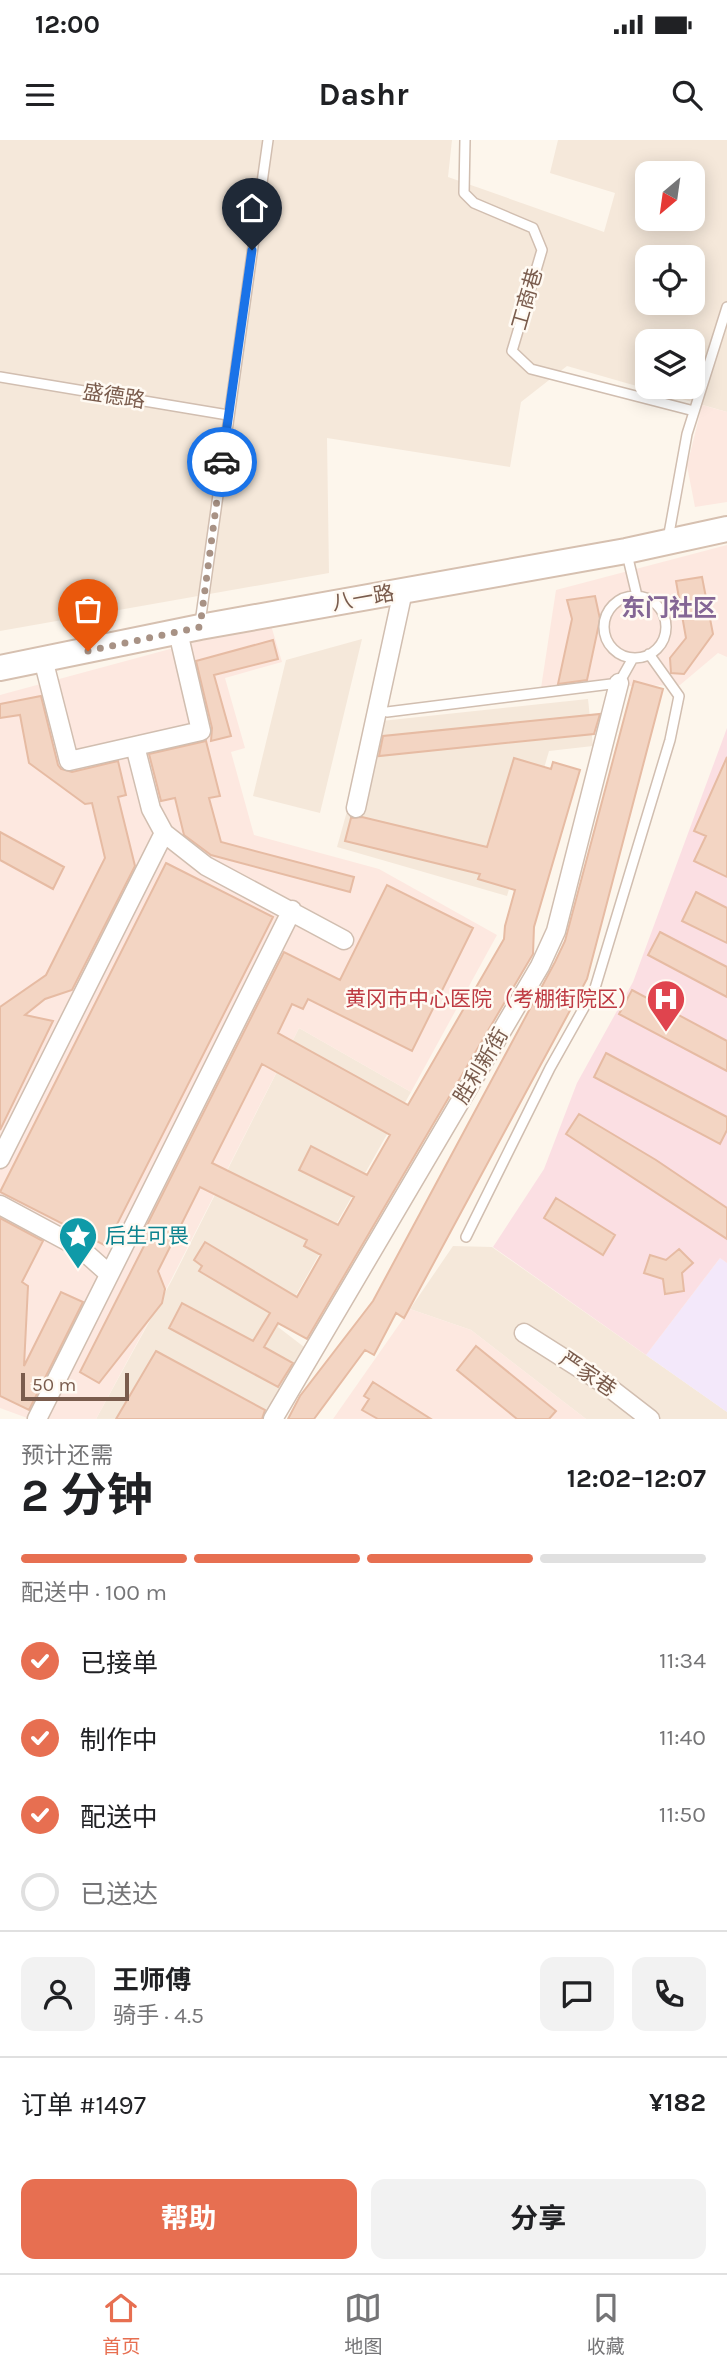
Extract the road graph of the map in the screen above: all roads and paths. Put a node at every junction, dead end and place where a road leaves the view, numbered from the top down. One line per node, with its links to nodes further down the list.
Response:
1 (268, 140): 6 (lane)
2 (465, 140): 5 (lane, 工商巷)
3 (727, 307): 5 (lane)
4 (0, 377): 6 (lane, 盛德路)
5 (694, 411): 8 (lane)
6 (228, 415): 12 (lane)
7 (727, 529): 8 (main road, 八一路)
8 (667, 541): 9 (main road, 八一路)
9 (626, 551): 10 (main road, 八一路); 11 (lane)
10 (404, 591): 12 (main road, 八一路); 20 (street)
11 (637, 596): 13 (lane); 14 (lane)
12 (189, 630): 15 (main road, 八一路); 19 (street)
13 (649, 654): 14 (lane); 26 (lane)
14 (633, 658): 17 (lane)
15 (43, 659): 16 (main road, 八一路); 19 (street)
16 (0, 668)
17 (619, 683): 18 (lane); 30 (street, 胜利新街)
18 (387, 712)
19 (135, 746): 21 (street)
20 (356, 808)
21 (164, 833): 22 (street); 24 (street)
22 (292, 910): 23 (street); 27 (street)
23 (344, 940)
24 (0, 1159)
25 (0, 1205): 27 (street)
26 (466, 1237)
27 (108, 1273): 29 (street)
28 (524, 1332): 31 (street, 严家巷)
29 (37, 1419)
30 (273, 1419)
31 (650, 1419)

